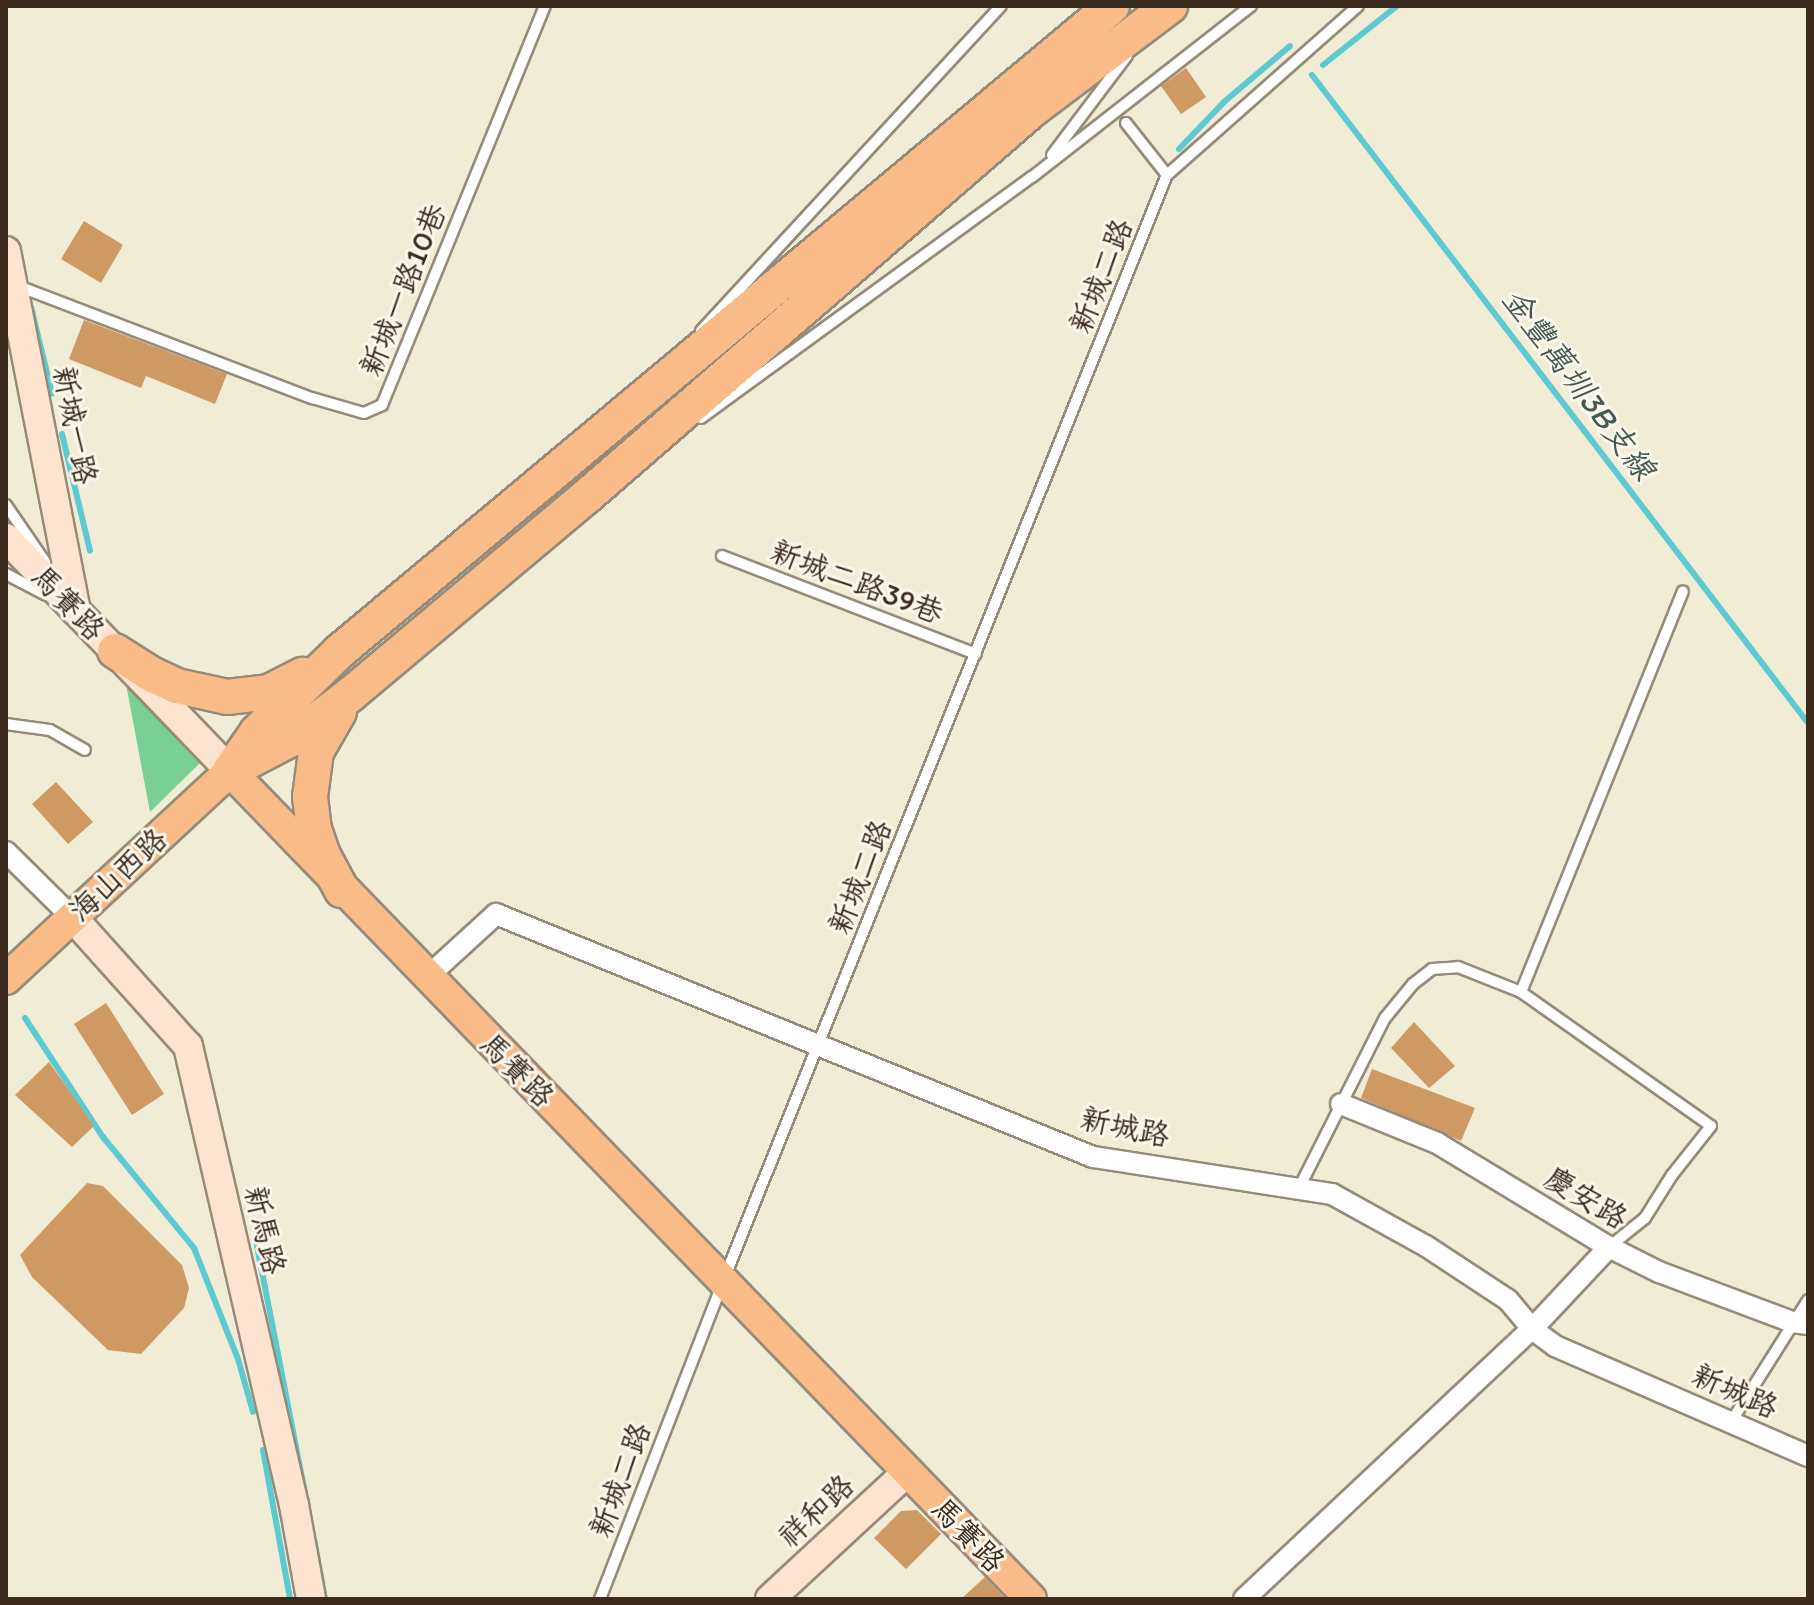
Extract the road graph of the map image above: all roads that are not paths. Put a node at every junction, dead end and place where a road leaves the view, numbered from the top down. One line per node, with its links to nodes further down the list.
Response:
1 (545, 6): 11 (lane, 新城一路10巷)
2 (1001, 6): 12 (lane)
3 (1112, 6): 12 (highway)
4 (1251, 6): 9 (lane)
5 (1358, 6): 8 (lane)
6 (1166, 9): 9 (lane); 15 (highway)
7 (1126, 123): 8 (lane)
8 (1167, 175): 24 (lane, 新城二路)
9 (1032, 177): 13 (lane)
10 (6, 251): 11 (street, 新城一路)
11 (13, 284): 21 (street, 新城一路)
12 (650, 395): 23 (highway)
13 (691, 425)
14 (678, 434): 15 (lane)
15 (587, 496): 25 (highway)
16 (6, 505): 21 (lane)
17 (6, 538): 21 (street, 馬賽路)
18 (722, 556): 24 (lane, 新城二路39巷)
19 (6, 574): 21 (lane)
20 (1683, 591): 34 (lane)
21 (76, 611): 22 (street, 馬賽路)
22 (115, 651): 23 (highway); 28 (street, 馬賽路)
23 (340, 651): 28 (highway)
24 (976, 654): 35 (lane, 新城二路)
25 (351, 694): 28 (highway); 30 (highway)
26 (6, 724): 27 (lane)
27 (85, 750)
28 (230, 771): 30 (main road, 馬賽路); 31 (main road, 海山西路)
29 (6, 852): 31 (street)
30 (342, 890): 32 (main road, 馬賽路)
31 (73, 918): 33 (main road, 海山西路); 46 (street, 新馬路)
32 (426, 978): 35 (street, 新城路); 39 (main road, 馬賽路)
33 (6, 979)
34 (1521, 992): 36 (lane); 38 (lane)
35 (818, 1047): 37 (street, 新城路); 39 (lane, 新城二路)
36 (1341, 1104): 37 (lane); 38 (street, 慶安路)
37 (1300, 1186): 42 (street, 新城路)
38 (1609, 1247): 41 (street, 慶安路); 42 (street)
39 (724, 1279): 45 (main road, 馬賽路); 47 (lane, 新城二路)
40 (1808, 1300): 41 (lane)
41 (1800, 1323): 43 (lane)
42 (1532, 1329): 43 (street, 新城路); 50 (street)
43 (1731, 1422): 44 (street, 新城路)
44 (1808, 1456)
45 (907, 1472): 48 (street, 祥和路); 49 (main road, 馬賽路)
46 (311, 1599)
47 (600, 1599)
48 (770, 1599)
49 (1031, 1599)
50 (1244, 1599)

